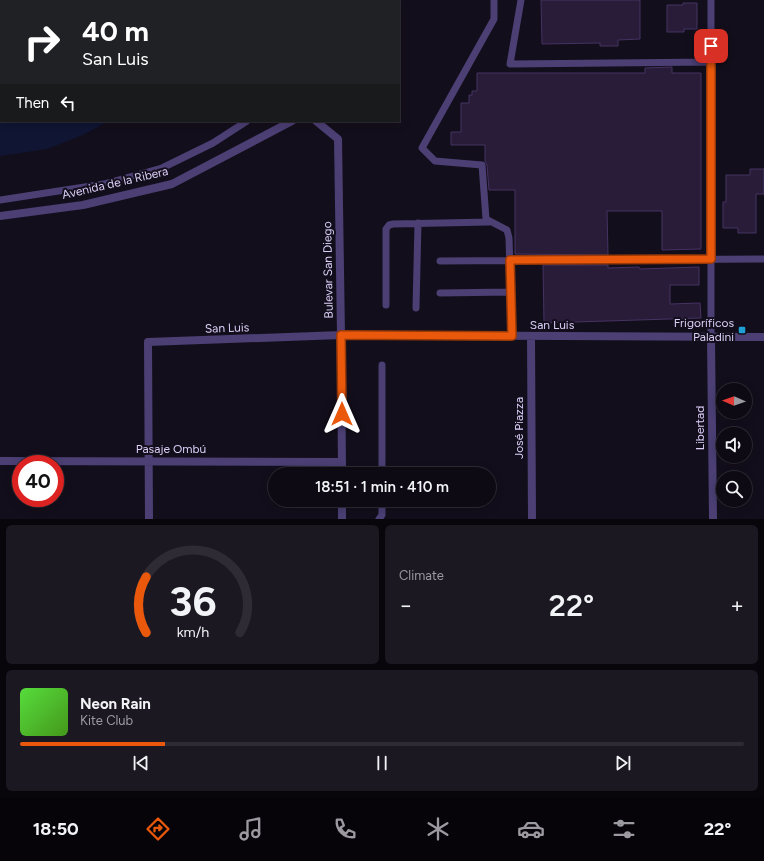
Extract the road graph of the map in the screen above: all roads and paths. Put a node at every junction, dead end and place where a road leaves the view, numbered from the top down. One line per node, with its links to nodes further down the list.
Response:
1 (494, 0): 10 (lane)
2 (521, 0): 4 (lane)
3 (711, 0): 4 (lane)
4 (711, 62): 12 (lane)
5 (246, 122): 8 (lane)
6 (290, 122): 9 (street, Avenida de la Ribera)
7 (317, 122): 20 (street, Bulevar San Diego)
8 (0, 200)
9 (0, 216)
10 (489, 222): 11 (lane); 14 (lane)
11 (418, 223): 18 (lane); 19 (lane)
12 (711, 259): 13 (lane); 14 (lane); 24 (lane)
13 (764, 259)
14 (510, 260): 15 (lane); 16 (lane)
15 (440, 261)
16 (511, 292): 17 (lane); 21 (lane)
17 (440, 293)
18 (386, 305)
19 (416, 308)
20 (341, 335): 21 (street, San Luis); 27 (street, San Luis); 28 (street, Bulevar San Diego)
21 (512, 336): 22 (street, San Luis)
22 (531, 336): 24 (street, San Luis); 36 (street, José Piazza)
23 (764, 337): 24 (street, San Luis)
24 (712, 338): 37 (street, Libertad)
25 (382, 365): 30 (lane)
26 (0, 461): 27 (street, Pasaje Ombú)
27 (149, 461): 28 (street, Pasaje Ombú); 33 (street)
28 (342, 462): 29 (street, Bulevar San Diego)
29 (342, 467)
30 (382, 467)
31 (342, 507): 34 (street)
32 (382, 507): 35 (lane)
33 (149, 519)
34 (342, 519)
35 (380, 519)
36 (532, 519)
37 (713, 519)

